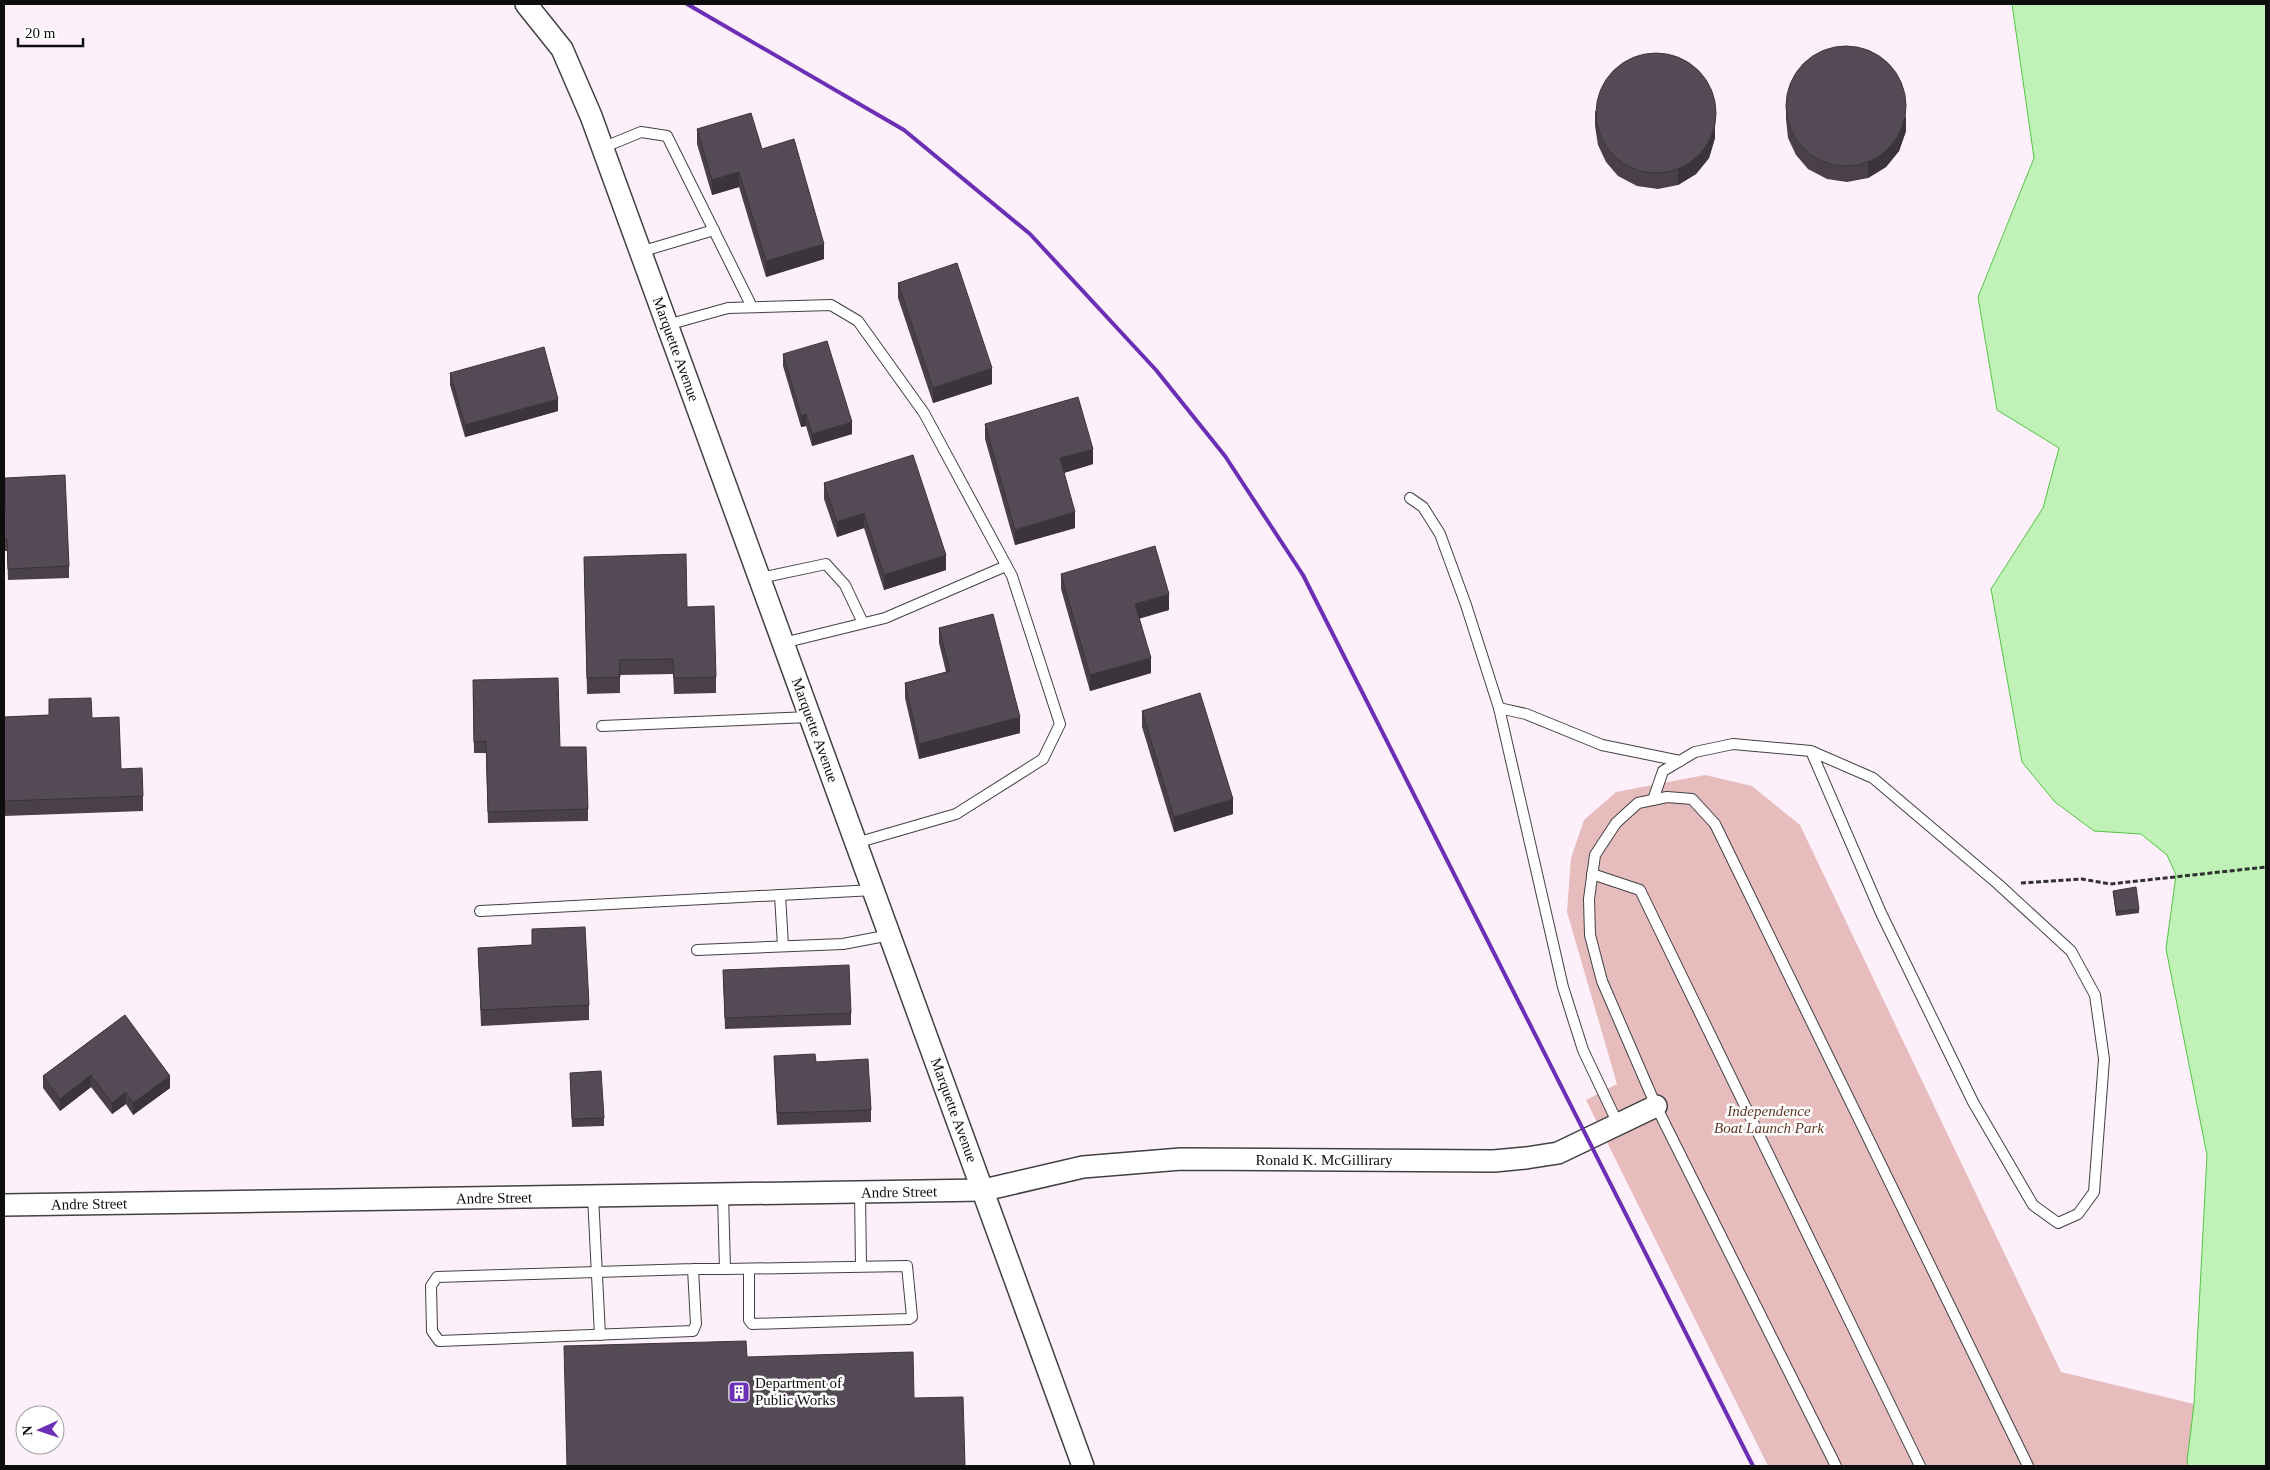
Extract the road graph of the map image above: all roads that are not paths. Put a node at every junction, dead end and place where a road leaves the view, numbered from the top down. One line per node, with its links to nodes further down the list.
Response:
1 (526, 4): 2 (street, Marquette Avenue)
2 (602, 148): 3 (lane); 4 (street, Marquette Avenue)
3 (714, 230): 4 (lane); 5 (lane)
4 (640, 252): 6 (street, Marquette Avenue)
5 (752, 308): 6 (lane); 8 (lane)
6 (667, 325): 9 (street, Marquette Avenue)
7 (1410, 498): 12 (lane)
8 (1006, 566): 10 (lane); 18 (lane)
9 (760, 578): 10 (lane); 11 (street, Marquette Avenue)
10 (863, 624): 11 (lane)
11 (784, 643): 13 (street, Marquette Avenue)
12 (1499, 708): 16 (lane); 27 (lane)
13 (810, 717): 14 (lane); 18 (street, Marquette Avenue)
14 (602, 726)
15 (1811, 751): 15 (lane); 16 (lane)
16 (1680, 761): 17 (lane)
17 (1653, 800): 19 (lane); 42 (lane)
18 (856, 844): 20 (street, Marquette Avenue)
19 (1592, 874): 26 (lane); 41 (lane)
20 (874, 890): 21 (lane); 23 (street, Marquette Avenue)
21 (780, 895): 22 (lane); 24 (lane)
22 (480, 911)
23 (890, 935): 24 (lane); 28 (street, Marquette Avenue)
24 (783, 946): 25 (lane)
25 (698, 950)
26 (1656, 1106): 27 (street, Ronald K. McGillirary); 40 (lane)
27 (1618, 1124): 28 (street, Ronald K. McGillirary)
28 (984, 1190): 29 (street, Andre Street); 39 (street, Marquette Avenue)
29 (860, 1192): 30 (street, Andre Street); 33 (lane)
30 (723, 1195): 31 (street, Andre Street); 35 (lane)
31 (593, 1196): 32 (street, Andre Street); 37 (lane)
32 (4, 1205)
33 (861, 1266): 36 (lane); 36 (lane)
34 (693, 1269): 35 (lane); 37 (lane); 38 (lane)
35 (725, 1269): 36 (lane)
36 (749, 1269)
37 (597, 1272): 38 (lane); 38 (lane)
38 (600, 1335)
39 (1084, 1466)
40 (1836, 1466)
41 (1920, 1466)
42 (2028, 1466)

